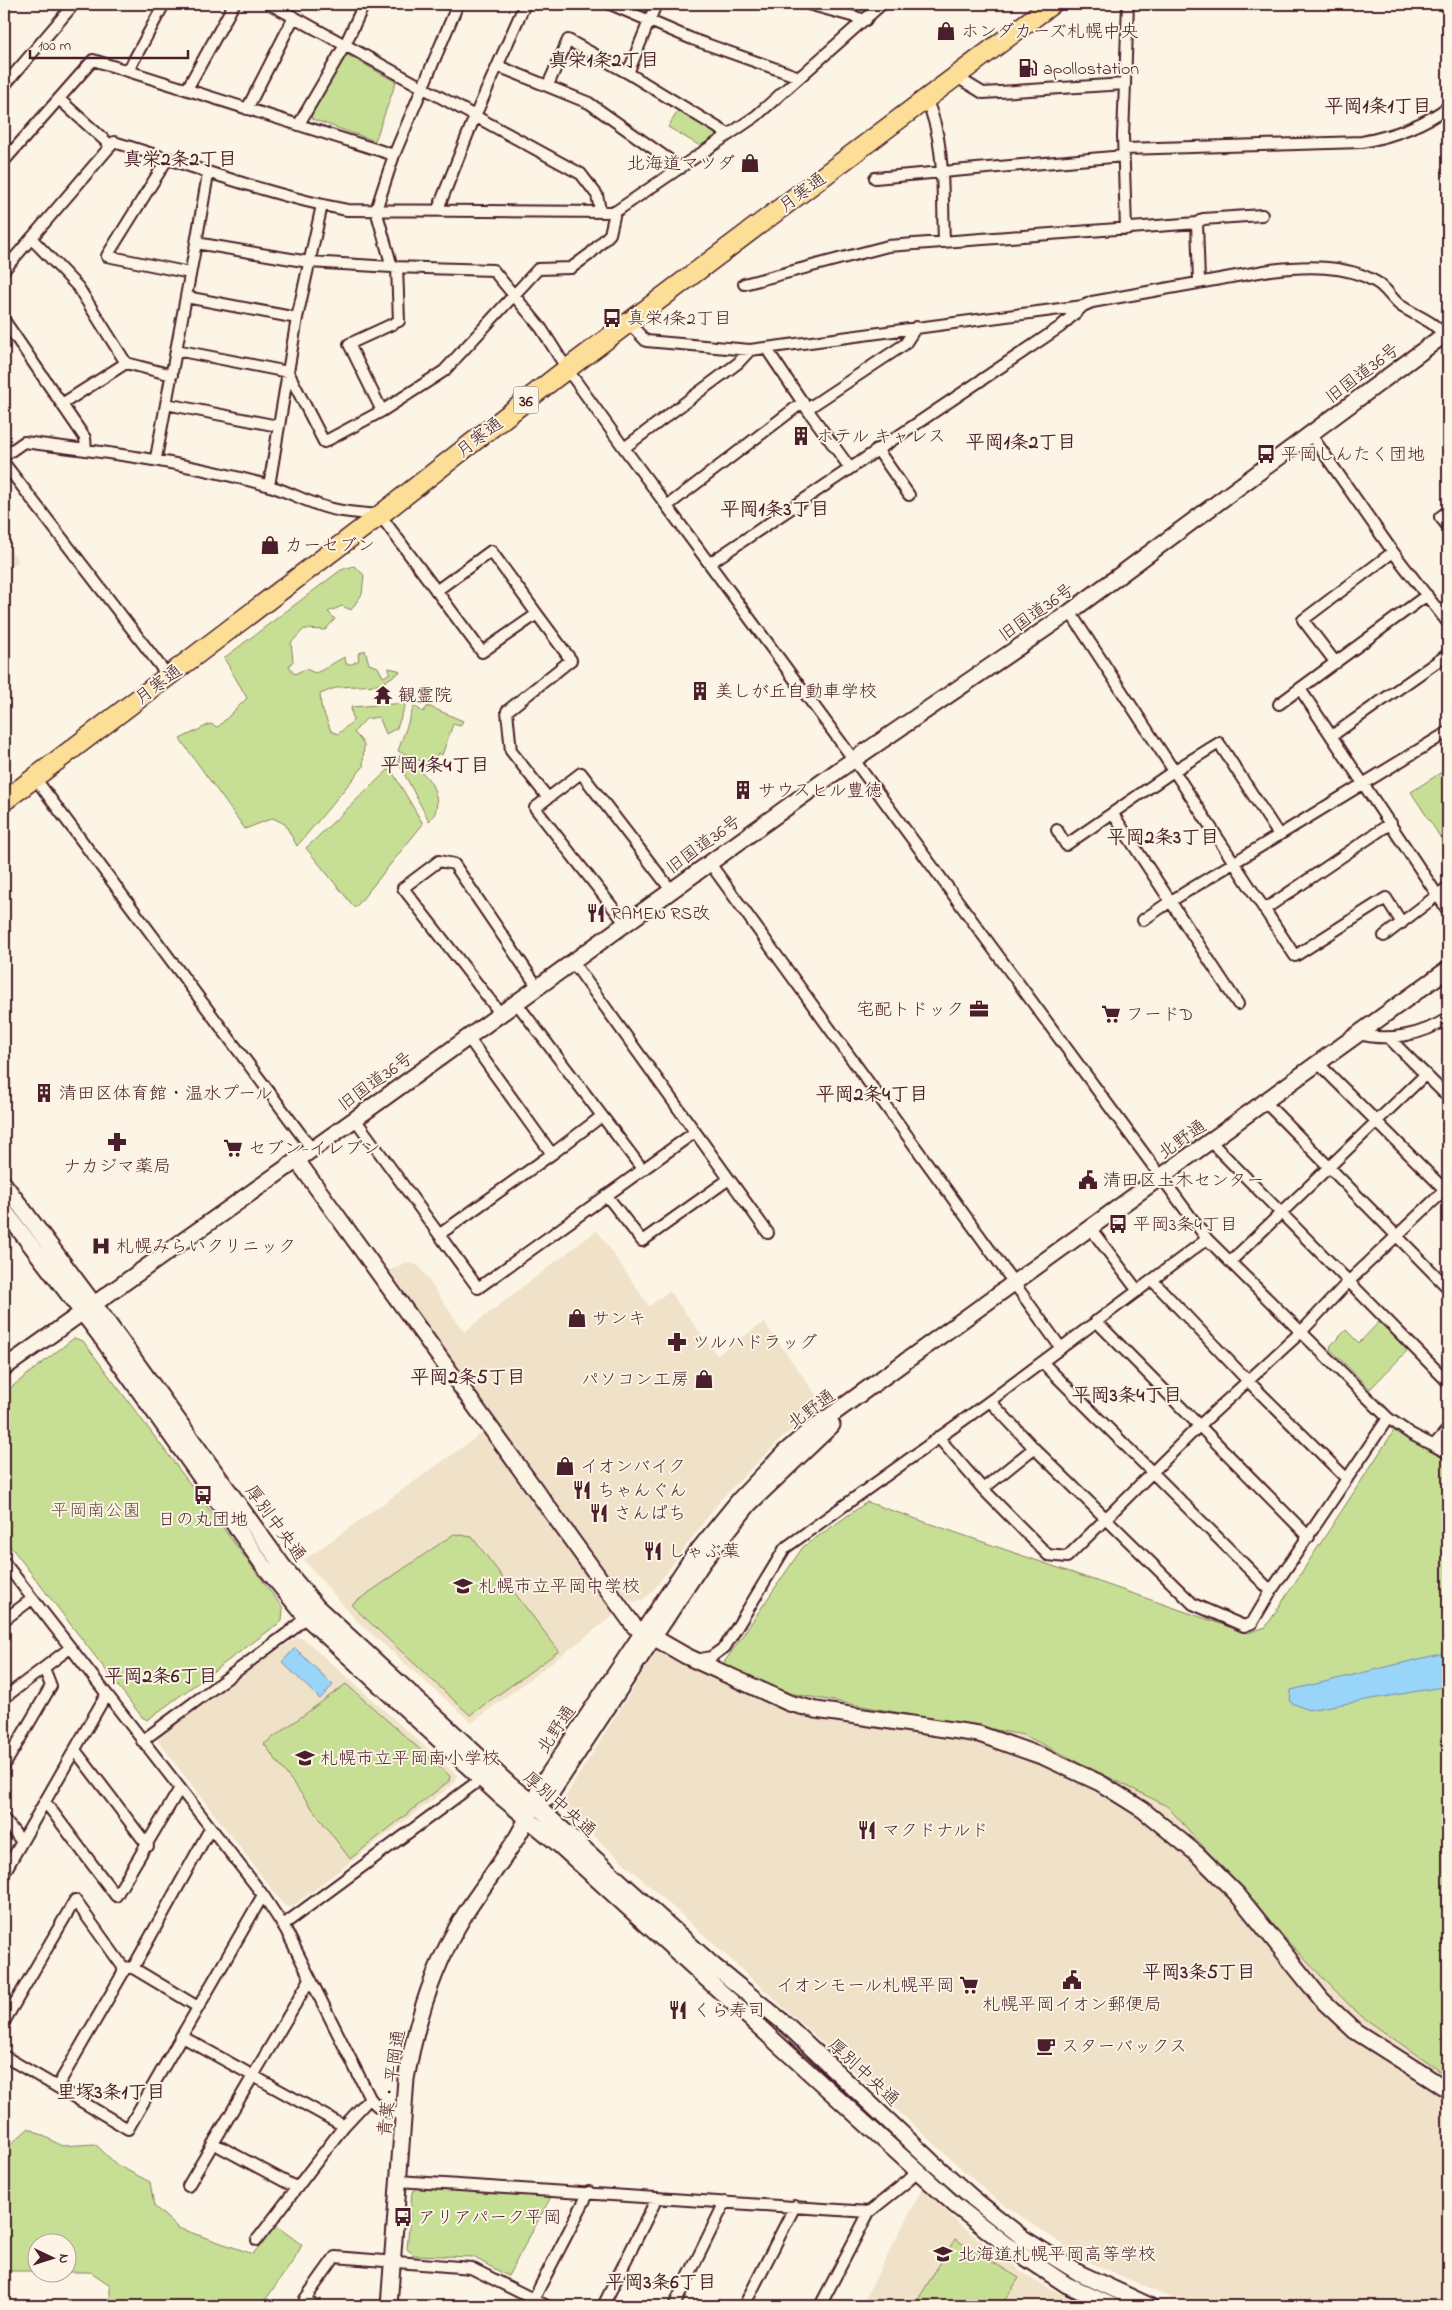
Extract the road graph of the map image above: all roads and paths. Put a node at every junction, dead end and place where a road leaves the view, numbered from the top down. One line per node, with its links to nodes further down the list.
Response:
1 (74, 4): 25 (street)
2 (164, 4): 19 (street)
3 (234, 4): 27 (street)
4 (270, 4): 14 (street)
5 (364, 4): 17 (street)
6 (458, 4): 26 (street)
7 (525, 4): 18 (street)
8 (610, 4): 16 (street)
9 (656, 4): 16 (street)
10 (808, 4): 15 (street)
11 (882, 4): 15 (street)
12 (1052, 4): 21 (highway, 月寒通 / 36)
13 (1128, 4): 23 (street)
14 (294, 17): 17 (street); 31 (street)
15 (866, 20): 22 (street)
16 (648, 22): 20 (street); 22 (street)
17 (345, 46): 26 (street); 33 (street)
18 (498, 66): 24 (street); 32 (street)
19 (128, 71): 27 (street); 28 (street)
20 (628, 73): 24 (street); 34 (street)
21 (955, 76): 23 (street); 29 (highway, 月寒通 / 36)
22 (798, 77): 34 (street)
23 (1125, 84): 36 (street)
24 (548, 85): 40 (street)
25 (4, 86)
26 (422, 88): 32 (street); 37 (street)
27 (187, 90): 31 (street)
28 (59, 99): 35 (street); 39 (street)
29 (926, 99): 41 (street); 66 (highway, 月寒通 / 36)
30 (1448, 107): 36 (street)
31 (247, 109): 33 (street)
32 (475, 116): 45 (street); 47 (street)
33 (299, 124): 37 (street)
34 (728, 134): 40 (street)
35 (111, 146): 38 (street); 52 (street)
36 (1124, 152): 41 (street); 51 (street)
37 (394, 154): 46 (street)
38 (168, 158): 42 (street); 58 (street)
39 (4, 161)
40 (681, 168): 48 (street)
41 (941, 171): 43 (street); 53 (street)
42 (208, 174): 44 (street); 54 (street)
43 (875, 178)
44 (322, 206): 46 (street); 55 (street)
45 (438, 209): 46 (street); 47 (street)
46 (376, 210): 56 (street)
47 (600, 210): 48 (street)
48 (615, 212): 61 (street)
49 (1262, 215): 50 (street)
50 (1197, 223): 51 (street); 59 (street)
51 (1126, 229): 53 (street)
52 (32, 238): 57 (street); 72 (street)
53 (944, 241): 60 (street)
54 (196, 244): 55 (street); 58 (street)
55 (309, 262): 56 (street); 64 (street)
56 (394, 267): 61 (street); 79 (street)
57 (4, 270)
58 (190, 273): 62 (street)
59 (1200, 282): 63 (street); 68 (street)
60 (744, 284)
61 (513, 295): 73 (street); 79 (street)
62 (186, 297): 64 (street); 70 (street)
63 (1083, 306): 67 (street); 83 (street)
64 (297, 318): 74 (street)
65 (4, 320): 76 (street)
66 (628, 322): 71 (street); 73 (highway, 月寒通 / 36)
67 (916, 327): 69 (street); 78 (street)
68 (1447, 336): 81 (street, 旧国道36号)
69 (766, 348): 71 (street); 78 (street)
70 (176, 350): 74 (street); 75 (street)
71 (750, 350): 82 (street)
72 (126, 363): 75 (street); 76 (street)
73 (567, 369): 82 (street); 93 (highway, 月寒通 / 36)
74 (288, 372): 79 (street); 80 (street)
75 (172, 375): 77 (street)
76 (62, 404): 84 (street)
77 (166, 404): 80 (street); 86 (street)
78 (805, 405): 88 (street); 91 (street)
79 (382, 411)
80 (278, 426): 89 (street)
81 (1312, 435): 95 (street); 99 (street, 旧国道36号)
82 (624, 448): 91 (street)
83 (877, 449): 88 (street); 90 (street)
84 (86, 450): 85 (street); 86 (street)
85 (4, 456)
86 (156, 458): 89 (street)
87 (4, 463): 104 (street)
88 (850, 468): 96 (street)
89 (269, 486): 93 (street)
90 (908, 495)
91 (667, 506): 96 (street)
92 (1448, 511): 94 (street)
93 (380, 515): 97 (street); 104 (highway, 月寒通 / 36)
94 (1448, 527)
95 (1393, 552): 98 (street); 103 (street)
96 (710, 563): 109 (street)
97 (436, 591): 100 (street); 100 (street)
98 (1426, 595): 101 (street); 103 (street)
99 (1070, 612): 109 (street, 旧国道36号); 110 (street)
100 (537, 614): 113 (street)
101 (1448, 623)
102 (1448, 654): 108 (street)
103 (1336, 663): 105 (street)
104 (168, 676): 111 (highway, 月寒通 / 36)
105 (1300, 689): 106 (street); 108 (street)
106 (1279, 704)
107 (1448, 732): 112 (street)
108 (1333, 735): 112 (street)
109 (853, 760): 120 (street, 旧国道36号); 155 (street)
110 (1175, 770): 115 (street); 118 (street); 119 (street)
111 (35, 778): 114 (highway, 月寒通 / 36); 150 (street)
112 (1362, 784): 116 (street); 118 (street)
113 (548, 798): 122 (street); 128 (street)
114 (4, 801)
115 (1113, 814): 117 (street); 124 (street)
116 (1392, 824): 123 (street); 125 (street)
117 (1057, 830)
118 (1279, 835): 119 (street)
119 (1235, 861): 124 (street); 125 (street)
120 (709, 862): 122 (street, 旧国道36号); 170 (street)
121 (1448, 887): 123 (street)
122 (671, 890): 128 (street, 旧国道36号)
123 (1438, 894): 126 (street); 129 (street)
124 (1171, 901): 127 (street); 135 (street)
125 (1264, 909): 129 (street)
126 (1448, 911)
127 (1143, 920)
128 (625, 923): 131 (street, 旧国道36号)
129 (1402, 923): 130 (street)
130 (1384, 936)
131 (572, 961): 133 (street, 旧国道36号); 148 (street)
132 (1448, 969): 138 (street, 北野通)
133 (537, 986): 134 (street, 旧国道36号); 136 (street)
134 (515, 1001): 136 (street, 旧国道36号); 145 (street)
135 (1238, 1004)
136 (500, 1013): 139 (street, 旧国道36号)
137 (1448, 1018): 140 (street)
138 (1359, 1034): 140 (street); 141 (street, 北野通)
139 (467, 1036): 146 (street, 旧国道36号); 151 (street)
140 (1389, 1038): 142 (street)
141 (1318, 1063): 144 (street, 北野通); 147 (street)
142 (1426, 1074): 143 (street); 147 (street)
143 (1448, 1097)
144 (1265, 1102): 149 (street, 北野通); 153 (street)
145 (602, 1116): 151 (street); 154 (street)
146 (355, 1119): 150 (street, 旧国道36号); 164 (street)
147 (1377, 1119): 153 (street); 158 (street)
148 (695, 1132): 154 (street); 156 (street)
149 (1211, 1142): 155 (street, 北野通); 161 (street)
150 (311, 1148): 152 (street, 旧国道36号)
151 (552, 1154): 164 (street)
152 (296, 1159): 173 (street, 旧国道36号); 199 (street)
153 (1328, 1166): 161 (street); 165 (street)
154 (643, 1170): 159 (street)
155 (1160, 1177): 162 (street, 北野通); 166 (street)
156 (729, 1179): 159 (street); 163 (street)
157 (4, 1184): 173 (street, 厚別中央通)
158 (1447, 1190): 165 (street)
159 (607, 1196): 164 (street)
160 (4, 1210): 173 (street, 厚別中央通)
161 (1281, 1213): 167 (street); 169 (street)
162 (1091, 1229): 170 (street, 北野通); 172 (street)
163 (768, 1233)
164 (440, 1234)
165 (1397, 1235): 169 (street); 171 (street)
166 (1207, 1239): 167 (street); 168 (street)
167 (1231, 1261): 175 (street)
168 (1153, 1281): 172 (street); 179 (street)
169 (1348, 1282): 175 (street); 180 (street)
170 (1016, 1284): 176 (street); 199 (street, 北野通)
171 (1448, 1288)
172 (1138, 1291): 174 (street)
173 (88, 1308): 178 (street, 旧国道36号); 197 (street, 厚別中央通)
174 (1096, 1321): 176 (street); 183 (street)
175 (1301, 1332): 179 (street); 182 (street)
176 (1061, 1348): 177 (street)
177 (1042, 1362): 181 (street); 189 (street)
178 (4, 1368)
179 (1248, 1381): 183 (street); 190 (street)
180 (1448, 1382)
181 (990, 1401): 185 (street); 187 (street)
182 (1388, 1418): 186 (street); 190 (street)
183 (1200, 1425): 189 (street); 193 (street)
184 (1448, 1429): 186 (street)
185 (938, 1437): 191 (street); 201 (street)
186 (1434, 1445): 188 (street)
187 (1034, 1448): 191 (street); 192 (street)
188 (1448, 1453)
189 (1152, 1472): 192 (street); 195 (street)
190 (1347, 1479): 193 (street)
191 (983, 1489): 192 (street)
192 (1106, 1519): 195 (street)
193 (1309, 1537): 195 (street)
194 (4, 1562): 196 (street)
195 (1271, 1591)
196 (32, 1599): 198 (street); 200 (street)
197 (311, 1612): 205 (street); 208 (street, 厚別中央通); 211 (street, 厚別中央通)
198 (4, 1620)
199 (648, 1635): 201 (street); 211 (street, 北野通)
200 (70, 1648): 202 (street); 203 (street)
201 (695, 1660): 228 (street)
202 (44, 1668): 204 (street); 207 (street)
203 (106, 1695): 205 (street); 206 (street)
204 (4, 1698)
205 (142, 1741): 209 (street)
206 (76, 1750): 210 (street); 216 (street)
207 (4, 1766)
208 (482, 1779): 213 (street, 厚別中央通); 219 (street)
209 (180, 1788): 214 (street); 216 (street)
210 (46, 1803): 215 (street); 216 (street)
211 (534, 1804): 213 (street, 青葉・平岡通); 253 (street, 厚別中央通)
212 (4, 1819): 215 (street)
213 (528, 1819): 230 (street, 青葉・平岡通); 233 (street, 厚別中央通)
214 (210, 1829): 218 (street); 220 (street)
215 (22, 1842): 217 (street)
216 (148, 1846)
217 (4, 1873)
218 (263, 1895): 219 (street); 222 (street)
219 (283, 1925): 221 (street)
220 (128, 1967): 222 (street); 223 (street); 227 (street)
221 (310, 1981): 226 (street); 229 (street)
222 (198, 2007): 224 (street)
223 (4, 2022)
224 (181, 2036): 226 (street); 227 (street)
225 (4, 2056): 227 (street)
226 (253, 2075): 231 (street); 232 (street)
227 (57, 2087)
228 (1448, 2090)
229 (370, 2098): 230 (street); 231 (street)
230 (403, 2114): 234 (street, 青葉・平岡通)
231 (344, 2126): 236 (street)
232 (213, 2143): 235 (street); 236 (street)
233 (918, 2169): 241 (street); 252 (street, 厚別中央通)
234 (398, 2181): 237 (street); 243 (street, 青葉・平岡通)
235 (188, 2186)
236 (297, 2188): 242 (street)
237 (589, 2192): 238 (street); 244 (street)
238 (657, 2198): 239 (street); 248 (street)
239 (725, 2202): 240 (street); 249 (street)
240 (795, 2206): 241 (street); 250 (street)
241 (869, 2212): 251 (street)
242 (257, 2240)
243 (392, 2261): 244 (street); 245 (street); 246 (street, 青葉・平岡通)
244 (532, 2303): 247 (street)
245 (315, 2306)
246 (389, 2306)
247 (547, 2306)
248 (603, 2306)
249 (674, 2306)
250 (744, 2306)
251 (820, 2306)
252 (1113, 2306)
253 (1150, 2306)

